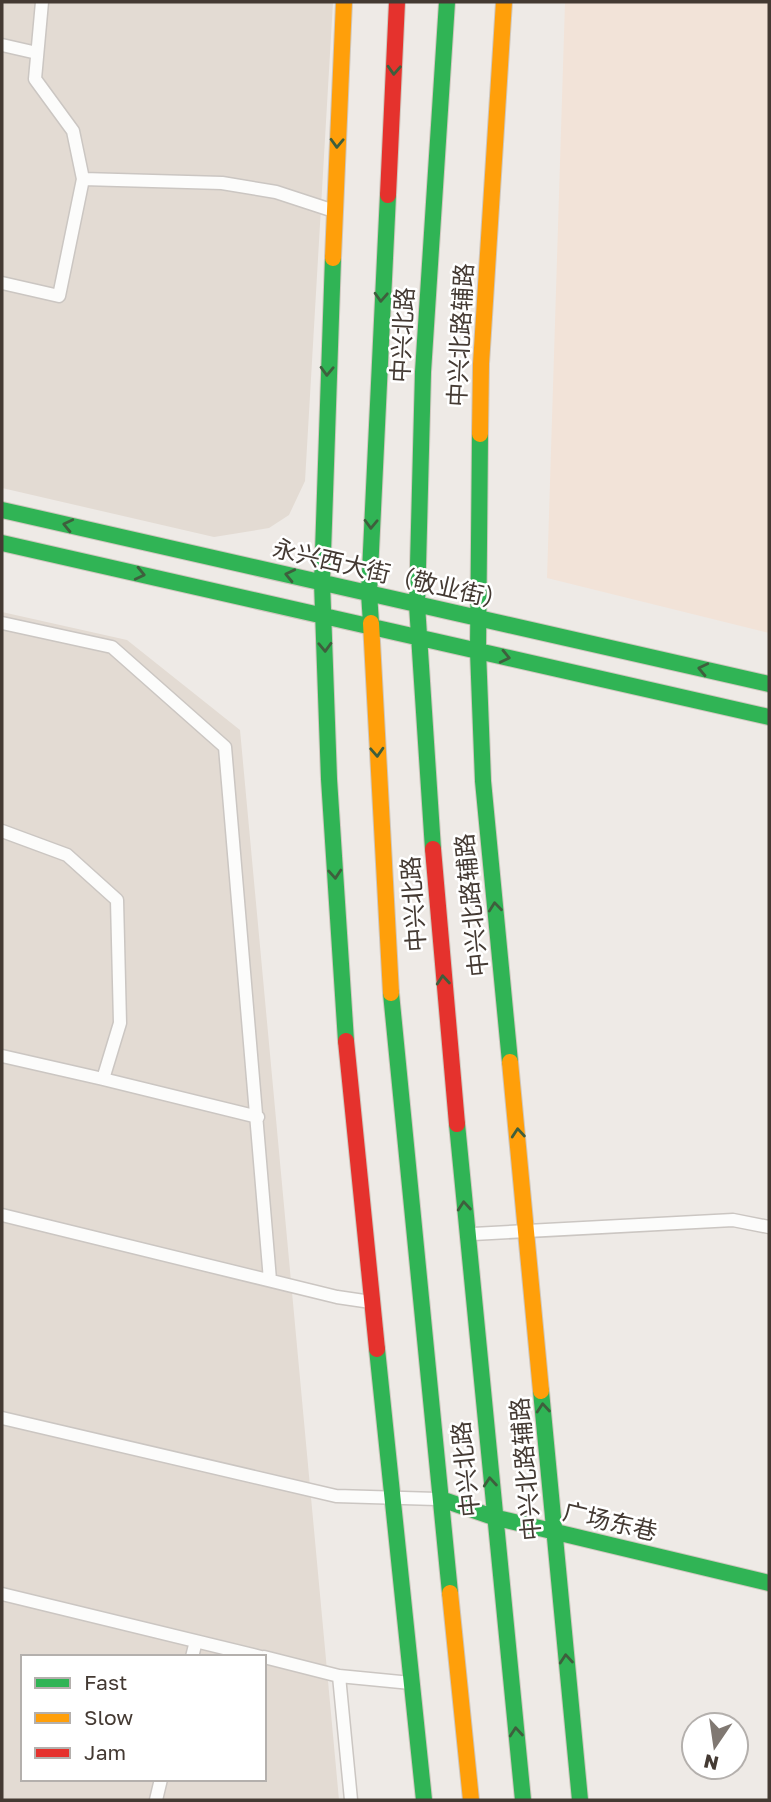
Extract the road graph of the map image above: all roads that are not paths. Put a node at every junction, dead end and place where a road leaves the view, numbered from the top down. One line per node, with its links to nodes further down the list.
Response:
1 (42, 2): 7 (lane)
2 (344, 2): 9 (main road, one-way to 9)
3 (397, 2): 14 (main road, 中兴北路, one-way to 14)
4 (447, 2): 15 (main road, 中兴北路)
5 (504, 2): 17 (main road, 中兴北路辅路)
6 (2, 45): 7 (lane)
7 (37, 53): 8 (lane)
8 (83, 179): 9 (lane); 10 (lane)
9 (334, 211): 13 (main road, one-way to 13)
10 (2, 284)
11 (2, 510): 13 (main road, 永兴西大街（敬业街）, one-way to 11)
12 (2, 543): 16 (main road, one-way to 16)
13 (322, 582): 14 (main road, 永兴西大街（敬业街）); 16 (main road)
14 (369, 593): 15 (main road, 永兴西大街（敬业街）); 19 (main road, 中兴北路)
15 (418, 605): 17 (main road, 永兴西大街（敬业街）); 20 (main road, 中兴北路)
16 (324, 616): 19 (main road); 33 (main road, one-way to 33)
17 (478, 618): 21 (main road, 中兴北路辅路); 22 (main road, 永兴西大街（敬业街）, one-way to 17)
18 (2, 623): 27 (lane)
19 (371, 627): 20 (main road); 36 (main road, 中兴北路, one-way to 36)
20 (419, 637): 21 (main road); 31 (main road, 中兴北路, one-way to 20)
21 (478, 651): 23 (main road, one-way to 23); 30 (main road, 中兴北路辅路, one-way to 21)
22 (769, 684)
23 (769, 717)
24 (2, 835): 26 (lane)
25 (2, 1056): 26 (lane)
26 (103, 1079): 27 (lane)
27 (258, 1117): 32 (lane)
28 (2, 1215): 32 (lane)
29 (769, 1227): 30 (lane)
30 (527, 1230): 31 (lane); 38 (main road, 中兴北路辅路, one-way to 30)
31 (467, 1234): 37 (main road, 中兴北路, one-way to 31)
32 (270, 1280): 33 (lane)
33 (371, 1302): 35 (main road)
34 (2, 1418): 35 (lane)
35 (391, 1498): 36 (lane); 46 (main road)
36 (441, 1499): 37 (main road, 广场东巷); 51 (main road, 中兴北路)
37 (494, 1517): 38 (main road, 广场东巷); 52 (main road, 中兴北路, one-way to 37)
38 (555, 1532): 39 (main road, 广场东巷); 53 (main road, 中兴北路辅路, one-way to 38)
39 (769, 1583)
40 (2, 1594): 41 (lane)
41 (196, 1641): 42 (lane); 43 (lane)
42 (192, 1655)
43 (255, 1655)
44 (266, 1658): 45 (lane)
45 (339, 1675): 46 (lane); 49 (lane)
46 (411, 1683): 50 (main road)
47 (161, 1781): 48 (lane)
48 (156, 1800)
49 (351, 1800)
50 (424, 1800)
51 (471, 1800)
52 (523, 1800)
53 (580, 1800)

